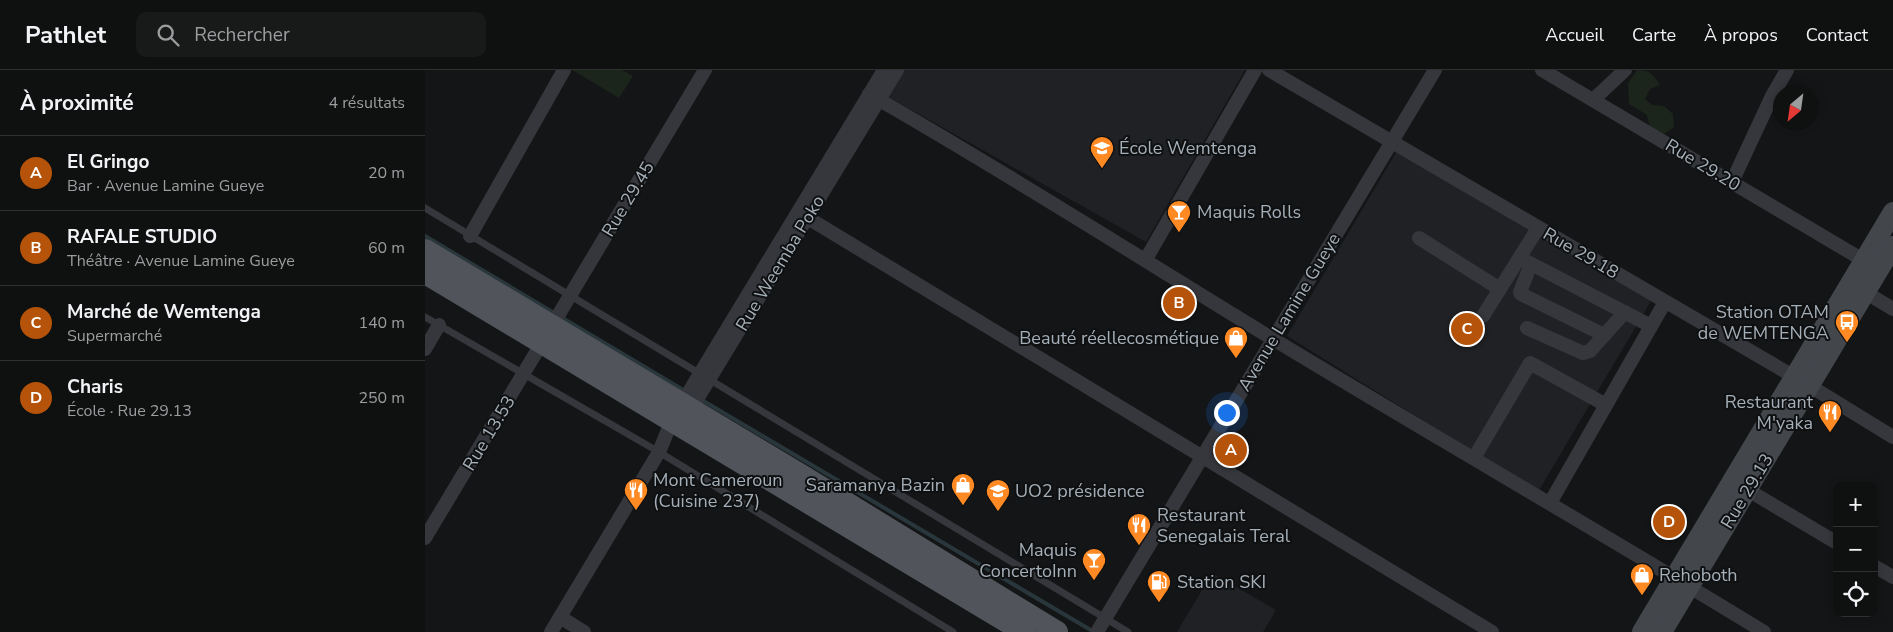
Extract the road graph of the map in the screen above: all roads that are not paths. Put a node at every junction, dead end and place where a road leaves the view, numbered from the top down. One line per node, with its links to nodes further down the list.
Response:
1 (564, 70): 19 (street)
2 (705, 70): 29 (street, Rue 29.45)
3 (884, 70): 11 (street, Rue Weemba Poko)
4 (897, 70): 11 (street, Rue Weemba Poko)
5 (1255, 70): 23 (street)
6 (1269, 70): 13 (street, Rue 29.18)
7 (1435, 70): 13 (street, Avenue Lamine Gueye)
8 (1543, 70): 12 (street, Rue 29.20)
9 (1625, 70): 12 (street)
10 (1787, 70): 14 (street)
11 (874, 96): 17 (street, Rue Weemba Poko); 23 (street)
12 (1593, 100): 14 (street, Rue 29.20)
13 (1392, 142): 18 (street, Rue 29.18); 40 (street, Avenue Lamine Gueye)
14 (1731, 182): 24 (street, Rue 29.20)
15 (425, 208): 19 (lane)
16 (1893, 212): 24 (main road)
17 (803, 214): 43 (street, Rue Weemba Poko); 49 (street)
18 (1538, 228): 25 (street); 30 (street, Rue 29.18)
19 (470, 236): 29 (lane)
20 (1419, 238): 27 (street)
21 (1893, 246): 28 (main road, Rue 29.13)
22 (425, 250): 38 (main road)
23 (1145, 260): 40 (street)
24 (1863, 260): 44 (main road)
25 (1525, 261): 27 (street); 32 (street); 39 (street)
26 (425, 274): 38 (main road)
27 (1500, 289): 33 (street)
28 (1865, 292): 31 (street); 44 (main road, Rue 29.13)
29 (570, 296): 38 (street, Rue 29.45); 43 (lane)
30 (1665, 302): 36 (street); 44 (street, Rue 29.18)
31 (1893, 309)
32 (1625, 312): 36 (street); 39 (street)
33 (1483, 316)
34 (425, 317): 35 (lane)
35 (439, 326): 41 (street); 42 (lane)
36 (1651, 326): 45 (street)
37 (1527, 328): 39 (street)
38 (547, 335): 42 (street, Rue 13.53); 46 (main road)
39 (1604, 335)
40 (1273, 339): 49 (street, Avenue Lamine Gueye); 50 (street)
41 (425, 349)
42 (524, 374): 48 (lane); 53 (street, Rue 13.53)
43 (705, 377): 46 (street, Rue Weemba Poko); 59 (lane)
44 (1803, 381): 47 (street, Rue 29.18); 51 (main road, Rue 29.13); 57 (main road)
45 (1606, 405): 50 (street); 52 (street)
46 (681, 415): 48 (street, Rue Weemba Poko); 63 (main road); 64 (main road)
47 (1893, 437)
48 (659, 452): 58 (street, Rue Weemba Poko); 62 (lane)
49 (1202, 457): 59 (street, Avenue Lamine Gueye); 67 (street)
50 (1474, 458): 52 (street)
51 (1748, 490): 54 (street); 57 (main road, Rue 29.13)
52 (1550, 503): 57 (street)
53 (425, 538)
54 (1833, 541)
55 (1878, 568): 56 (street)
56 (1893, 577)
57 (1682, 582): 68 (main road); 69 (main road, Rue 29.13); 70 (street)
58 (560, 617): 60 (street, Rue Weemba Poko); 61 (street)
59 (1105, 618): 65 (street, Avenue Lamine Gueye); 66 (lane)
60 (551, 632)
61 (584, 632)
62 (953, 632)
63 (1024, 632)
64 (1057, 632)
65 (1097, 632)
66 (1127, 632)
67 (1492, 632)
68 (1642, 632)
69 (1662, 632)
70 (1764, 632)

